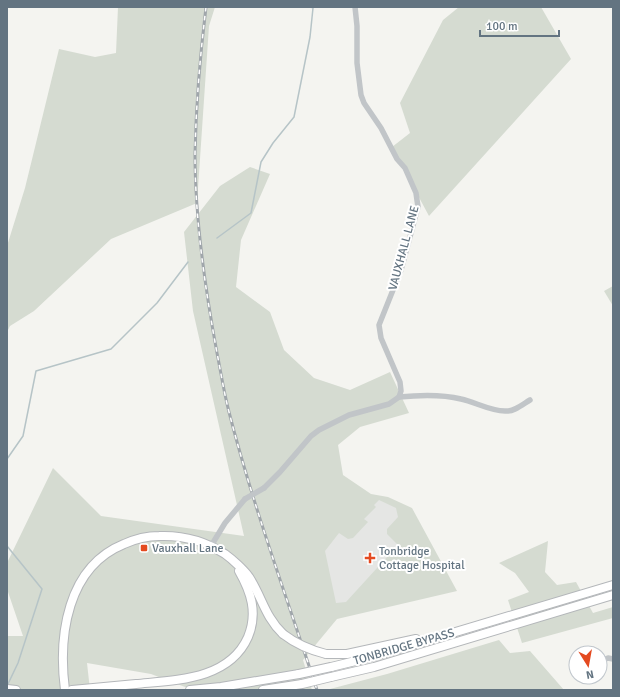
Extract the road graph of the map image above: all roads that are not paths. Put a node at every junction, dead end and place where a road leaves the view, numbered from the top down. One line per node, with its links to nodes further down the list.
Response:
1 (355, 7): 2 (street, VAUXHALL LANE)
2 (399, 397): 3 (street); 4 (street, bridge)
3 (530, 400)
4 (211, 546): 5 (highway); 12 (highway)
5 (236, 565): 8 (highway, bridge); 13 (highway)
6 (613, 586): 8 (highway, TONBRIDGE BYPASS)
7 (613, 595): 9 (highway, TONBRIDGE BYPASS, bridge)
8 (495, 621): 14 (highway, TONBRIDGE BYPASS, bridge)
9 (300, 684): 15 (highway, TONBRIDGE BYPASS); 16 (highway)
10 (7, 689): 11 (highway)
11 (16, 690)
12 (65, 690)
13 (72, 690)
14 (190, 690)
15 (264, 690)
16 (281, 690)

